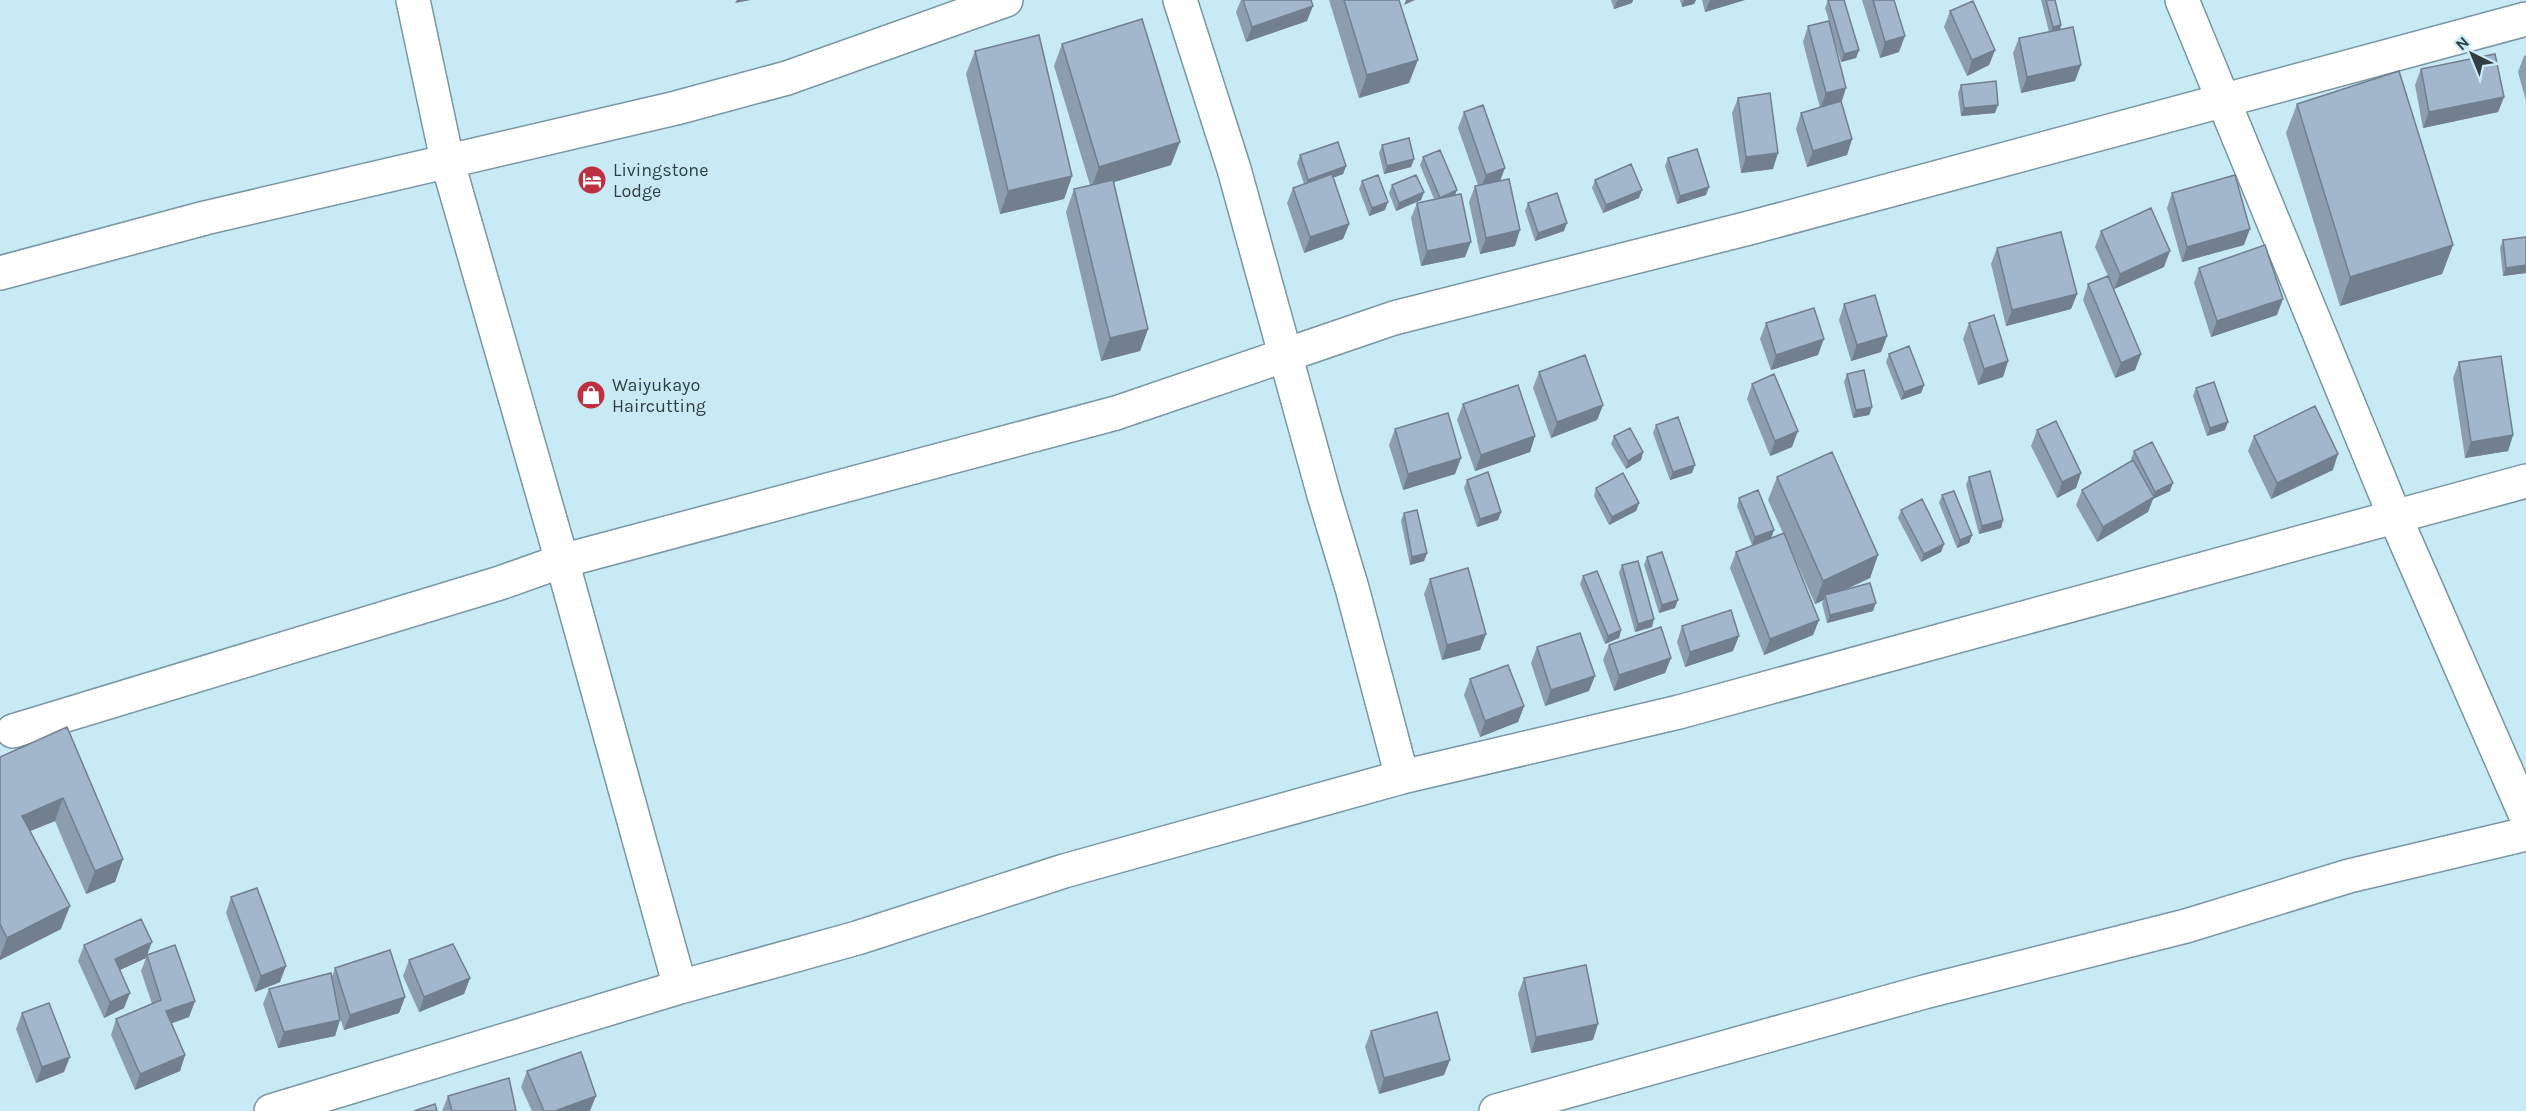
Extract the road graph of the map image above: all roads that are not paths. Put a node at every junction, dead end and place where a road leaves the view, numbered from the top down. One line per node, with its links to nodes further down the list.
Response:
1 (412, 0): 7 (street)
2 (1006, 0): 7 (street)
3 (1180, 0): 9 (street)
4 (2182, 0): 6 (street)
5 (2526, 19): 6 (street)
6 (2225, 100): 9 (street); 11 (street)
7 (447, 160): 8 (street); 12 (street)
8 (0, 273)
9 (1285, 356): 12 (street); 14 (street)
10 (2526, 481): 11 (street)
11 (2395, 517): 14 (street); 15 (street)
12 (562, 561): 13 (street); 17 (street)
13 (13, 730)
14 (1402, 777): 17 (street)
15 (2526, 816)
16 (2526, 834): 19 (street)
17 (680, 987): 18 (street)
18 (272, 1111)
19 (1496, 1111)

